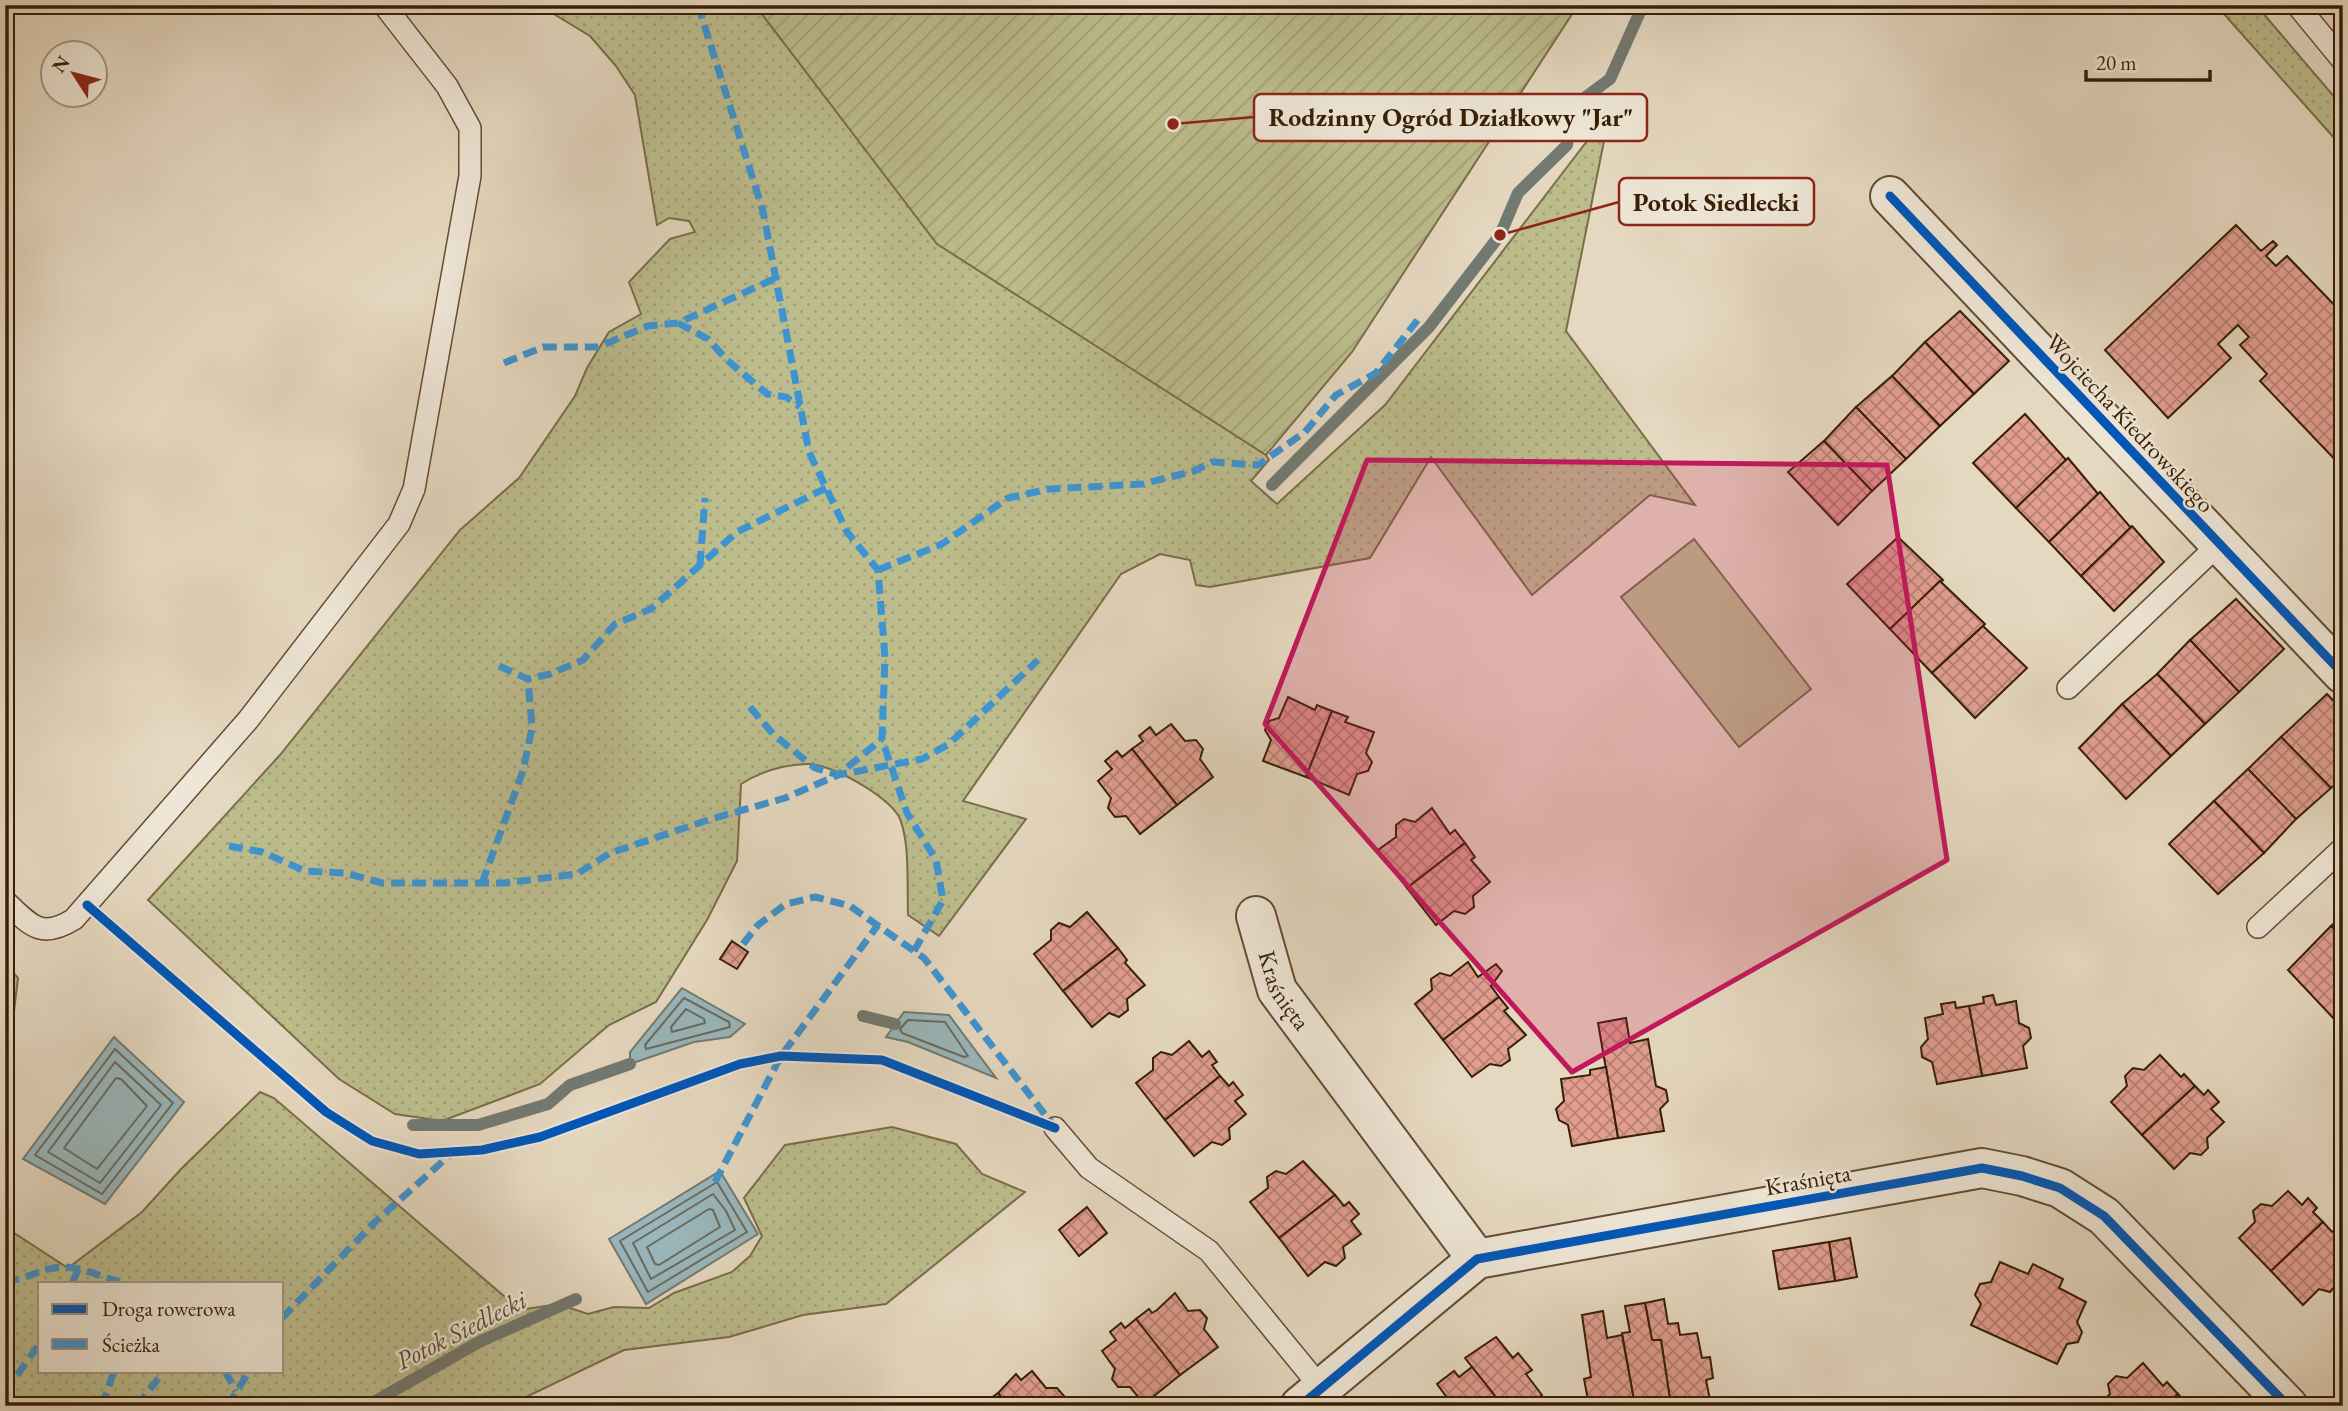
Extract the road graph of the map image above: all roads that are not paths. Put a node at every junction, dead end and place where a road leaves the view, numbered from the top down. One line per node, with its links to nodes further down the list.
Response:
1 (384, 5): 9 (lane)
2 (2297, 5): 3 (lane)
3 (2343, 61)
4 (1890, 196): 5 (street, Wojciecha Kiedrowskiego)
5 (2218, 545): 6 (street, Wojciecha Kiedrowskiego); 7 (lane)
6 (2343, 674)
7 (2068, 688)
8 (2343, 848): 11 (lane)
9 (5, 901)
10 (1256, 916): 13 (street, Kraśnięta)
11 (2258, 928)
12 (1055, 1128): 14 (lane)
13 (1477, 1259): 14 (street, Kraśnięta); 15 (street, Kraśnięta)
14 (1311, 1397)
15 (2288, 1406)

